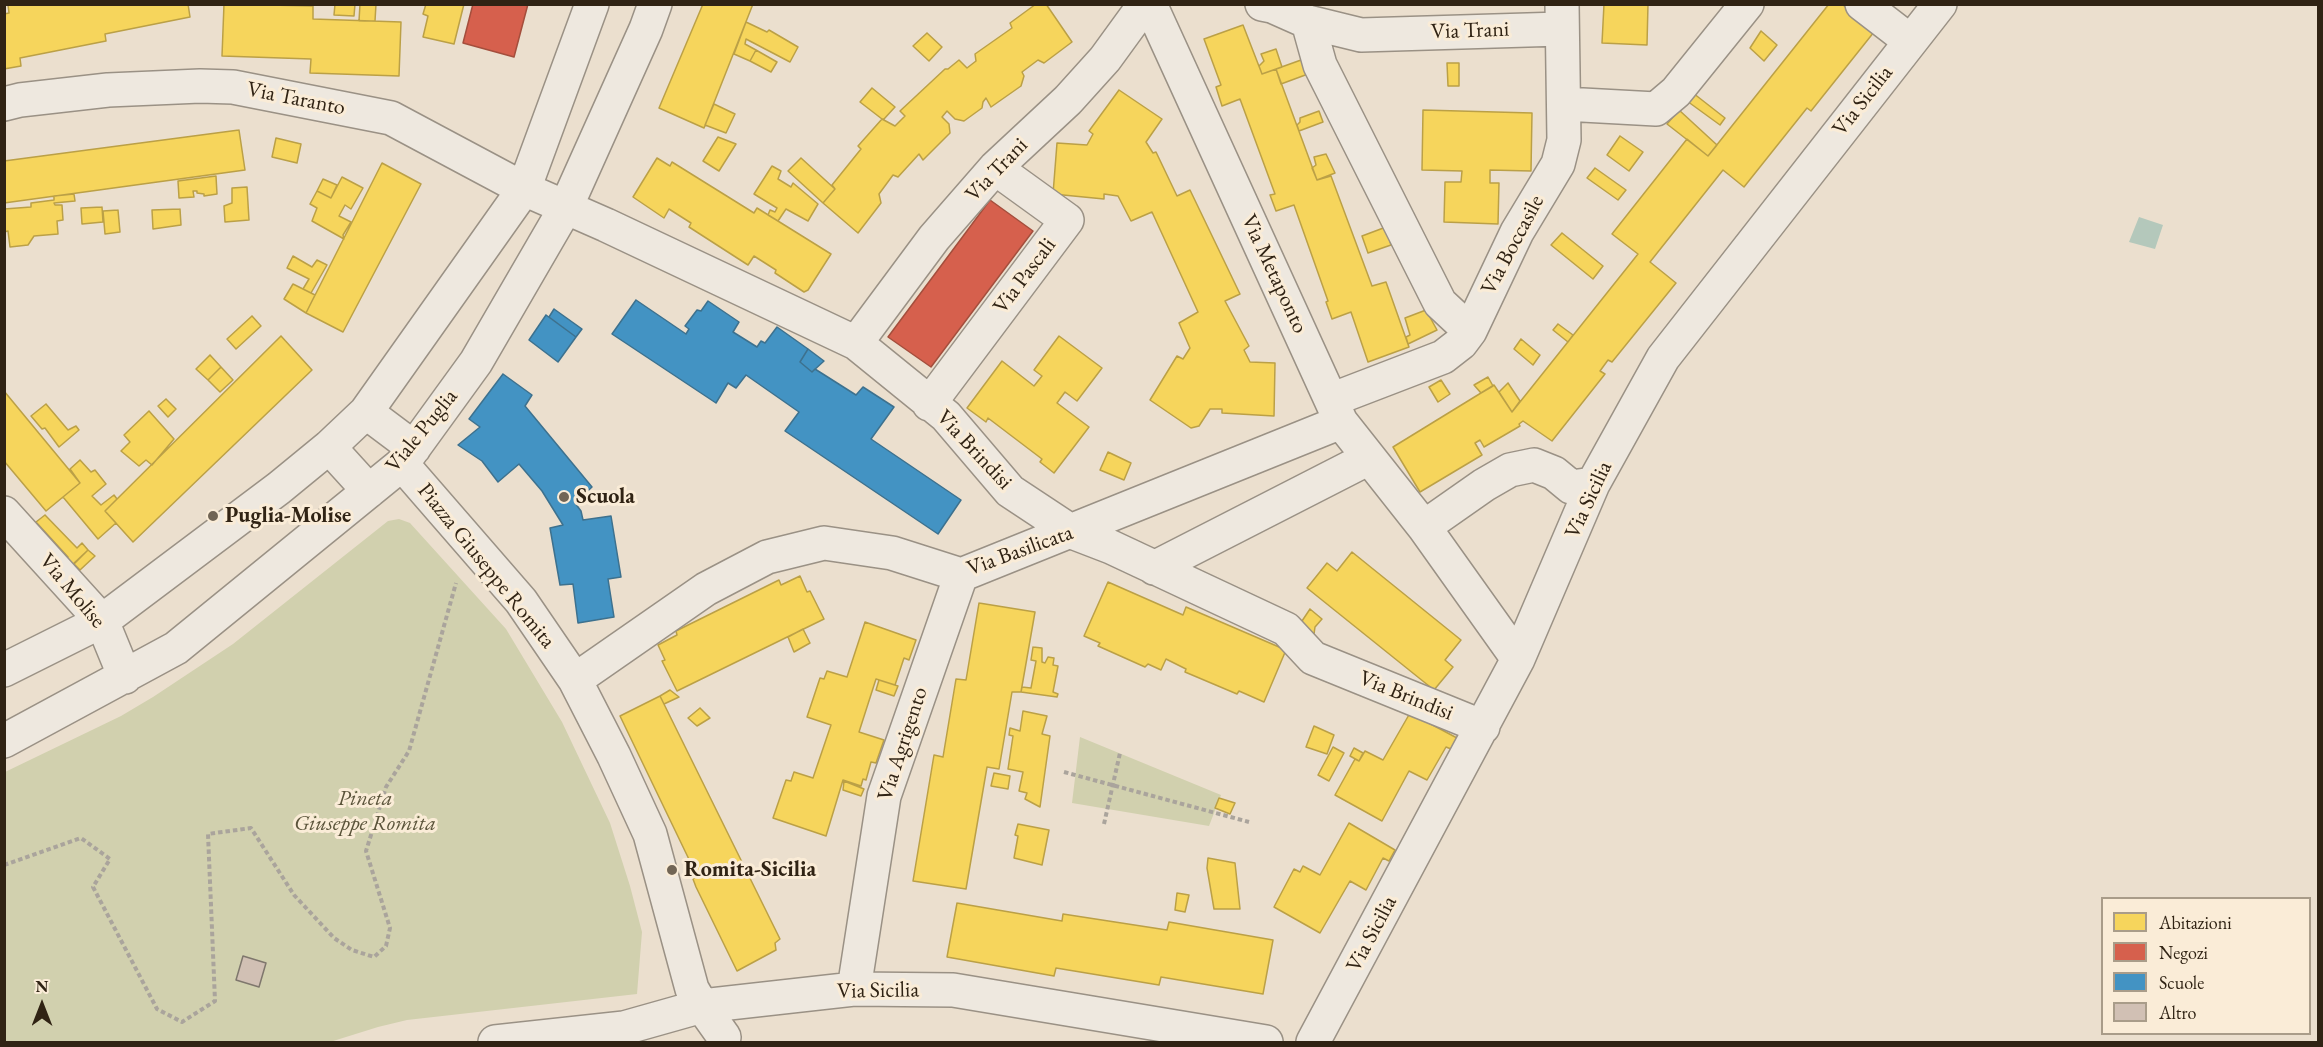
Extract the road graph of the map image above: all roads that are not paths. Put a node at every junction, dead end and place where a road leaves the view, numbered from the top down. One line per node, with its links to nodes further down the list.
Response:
1 (592, 4): 15 (street)
2 (655, 4): 16 (street, Viale Puglia)
3 (1145, 4): 14 (street, Via Trani)
4 (1150, 4): 20 (street, Via Metaponto)
5 (1262, 4): 10 (street, Via Trani)
6 (1747, 4): 13 (street)
7 (1862, 4): 11 (street)
8 (1940, 4): 11 (street, Via Sicilia)
9 (1561, 16): 10 (street, Via Trani); 13 (street, Via Boccasile)
10 (1308, 22): 17 (street)
11 (1910, 40): 25 (street, Via Sicilia)
12 (4, 104): 15 (street, Via Taranto)
13 (1564, 104): 17 (street, Via Boccasile)
14 (995, 168): 18 (street, Via Trani); 19 (street, Via Pascali)
15 (524, 189): 16 (street, Via Taranto); 21 (street)
16 (566, 207): 18 (street, Via Brindisi); 23 (street, Viale Puglia)
17 (1470, 331): 20 (street, Via Boccasile)
18 (856, 343): 19 (street, Via Brindisi)
19 (929, 404): 29 (street, Via Brindisi)
20 (1336, 411): 24 (street, Via Metaponto); 29 (street, Via Basilicata)
21 (366, 412): 22 (street); 23 (street, Piazza Giuseppe Romita)
22 (330, 447): 26 (street); 32 (street)
23 (408, 456): 26 (street, Viale Puglia); 36 (street, Piazza Giuseppe Romita)
24 (1369, 458): 28 (street, Via Metaponto); 30 (street)
25 (1593, 484): 28 (street); 33 (street, Via Sicilia)
26 (369, 491): 35 (street, Viale Puglia)
27 (4, 513): 32 (street, Via Molise)
28 (1424, 527): 33 (street, Via Metaponto)
29 (1072, 532): 30 (street, Via Brindisi); 31 (street, Via Basilicata)
30 (1154, 567): 37 (street, Via Brindisi)
31 (961, 575): 36 (street, Via Basilicata); 39 (street, Via Agrigento)
32 (102, 621): 34 (street); 35 (street, Via Molise)
33 (1518, 659): 37 (street, Via Sicilia)
34 (4, 670)
35 (125, 677): 38 (street, Viale Puglia)
36 (576, 680): 40 (street, Piazza Giuseppe Romita)
37 (1484, 727): 44 (street, Via Sicilia)
38 (4, 741)
39 (854, 989): 40 (street, Via Sicilia); 43 (street, Via Sicilia)
40 (702, 1006): 41 (street); 42 (street, Piazza Giuseppe Romita)
41 (495, 1042)
42 (723, 1042)
43 (1266, 1042)
44 (1313, 1042)

